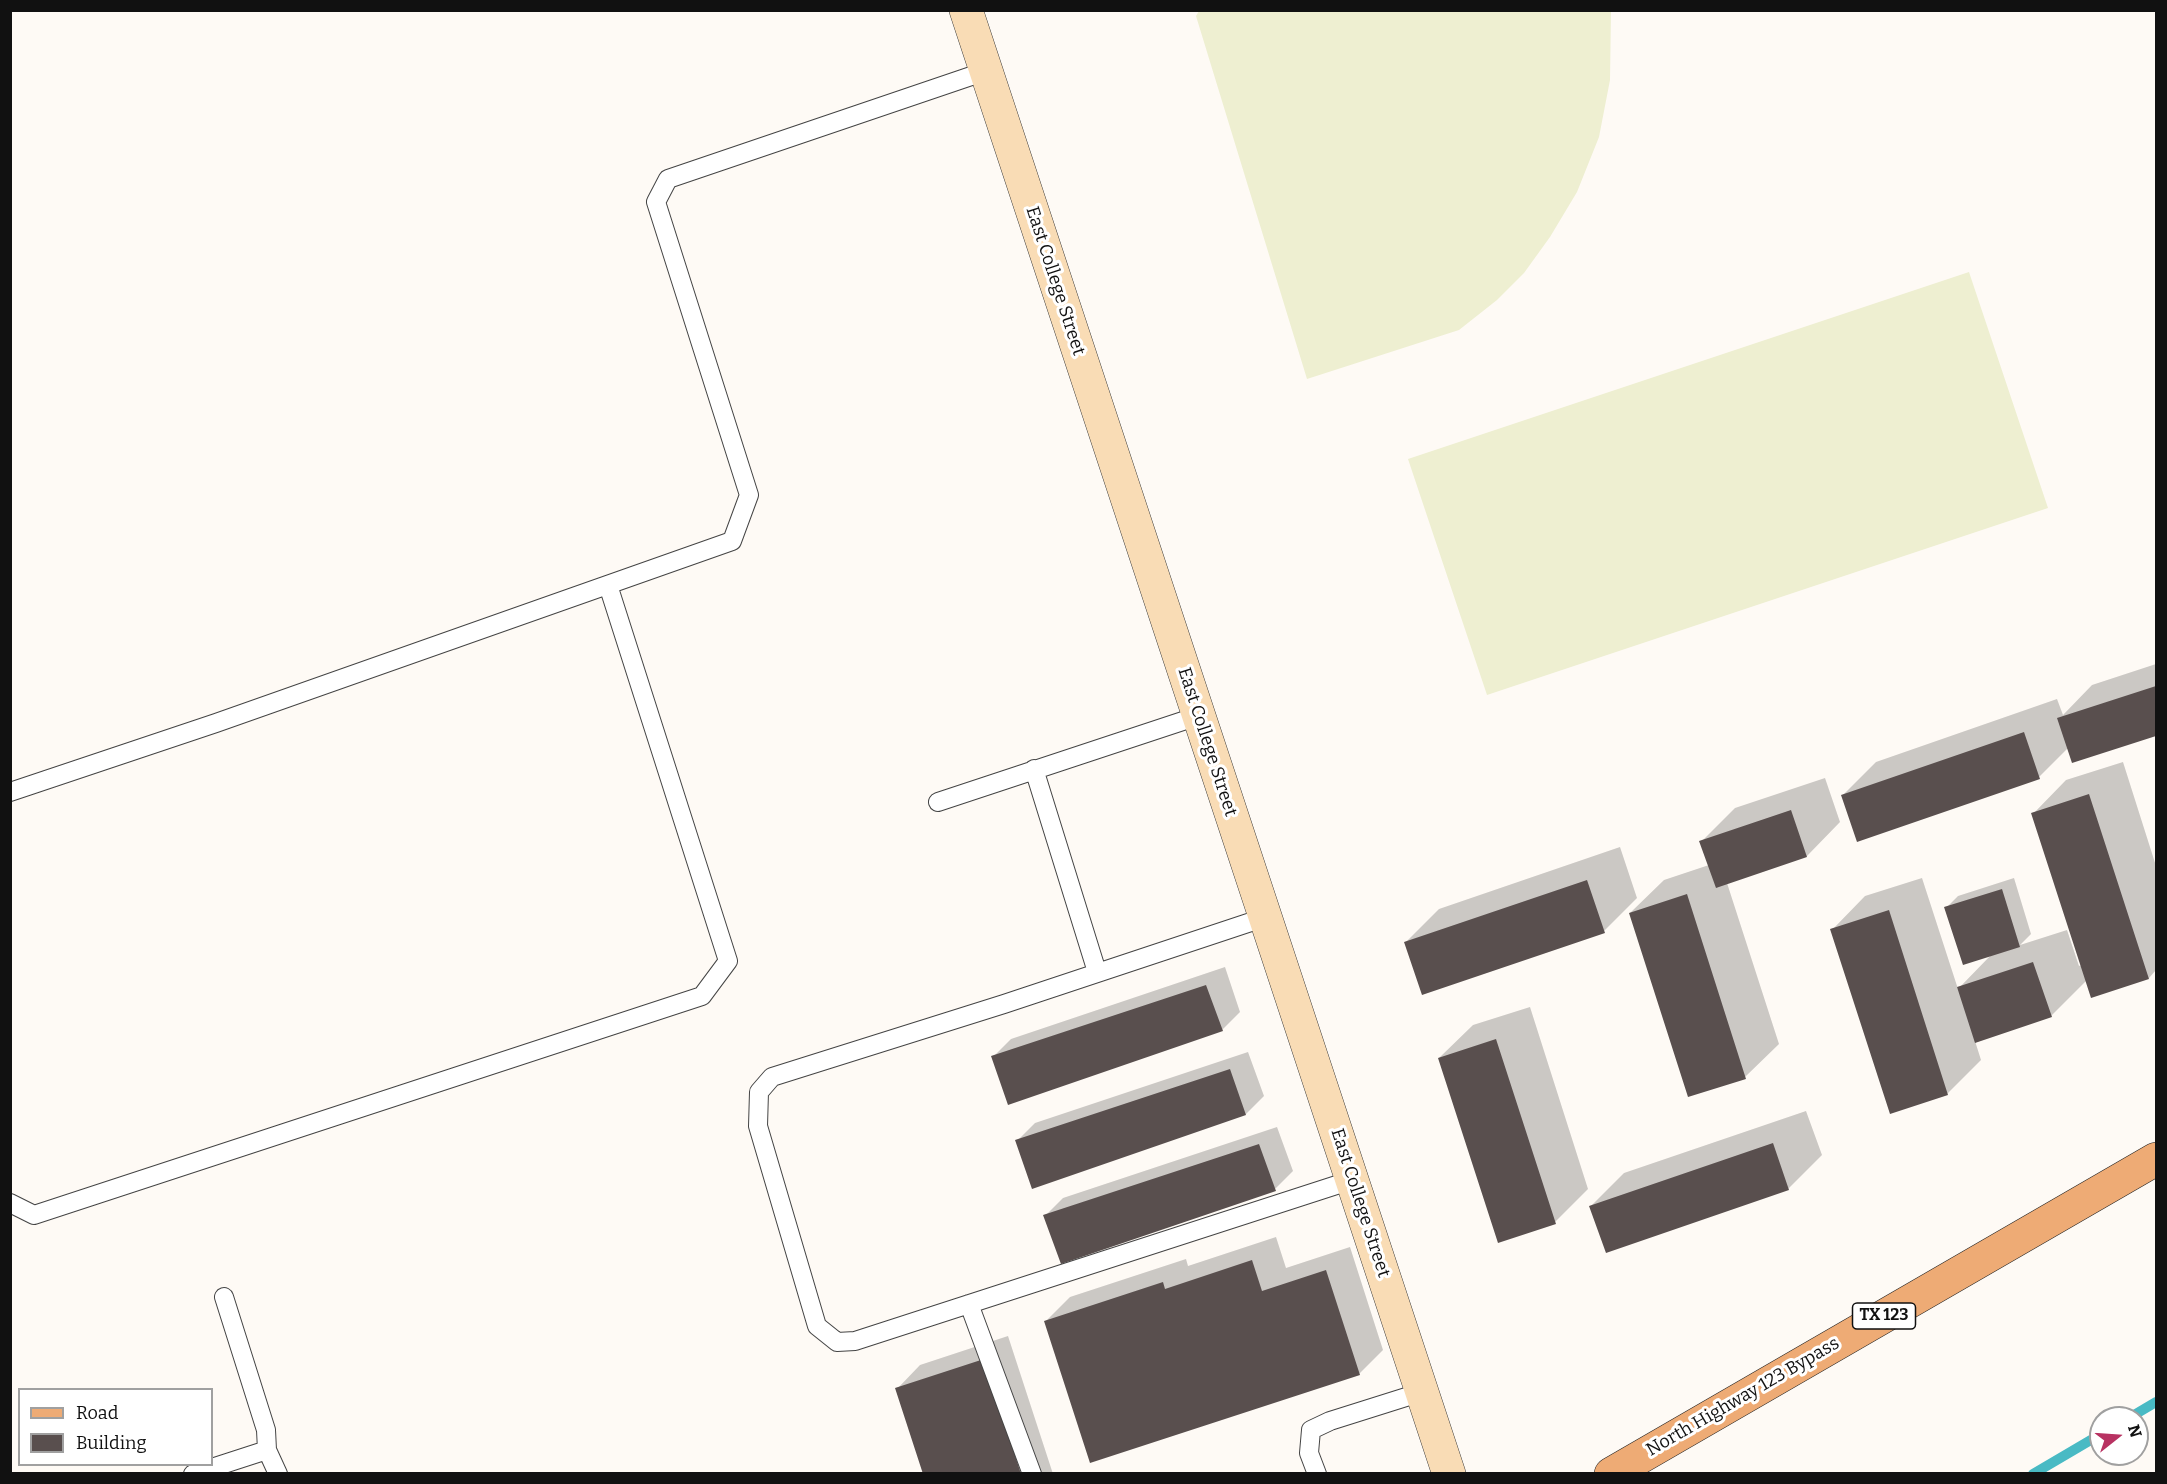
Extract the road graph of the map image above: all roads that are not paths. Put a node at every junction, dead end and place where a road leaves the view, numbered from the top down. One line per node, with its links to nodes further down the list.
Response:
1 (966, 10): 2 (street, East College Street)
2 (986, 71): 3 (lane); 4 (street, East College Street)
3 (608, 585): 6 (lane); 12 (lane)
4 (1198, 716): 5 (lane); 8 (street, East College Street)
5 (1034, 769): 7 (lane); 9 (lane)
6 (10, 792)
7 (938, 802)
8 (1266, 917): 9 (lane); 11 (street, East College Street)
9 (1097, 972): 14 (lane)
10 (2157, 1158): 22 (main road, North Highway 123 Bypass / TX 123)
11 (1352, 1180): 14 (lane); 15 (street, East College Street)
12 (10, 1203)
13 (224, 1297): 16 (lane)
14 (969, 1304): 19 (lane)
15 (1422, 1392): 20 (lane); 21 (street, East College Street)
16 (267, 1450): 17 (lane); 18 (lane)
17 (193, 1473)
18 (278, 1473)
19 (1032, 1473)
20 (1317, 1473)
21 (1449, 1473)
22 (1611, 1473)

